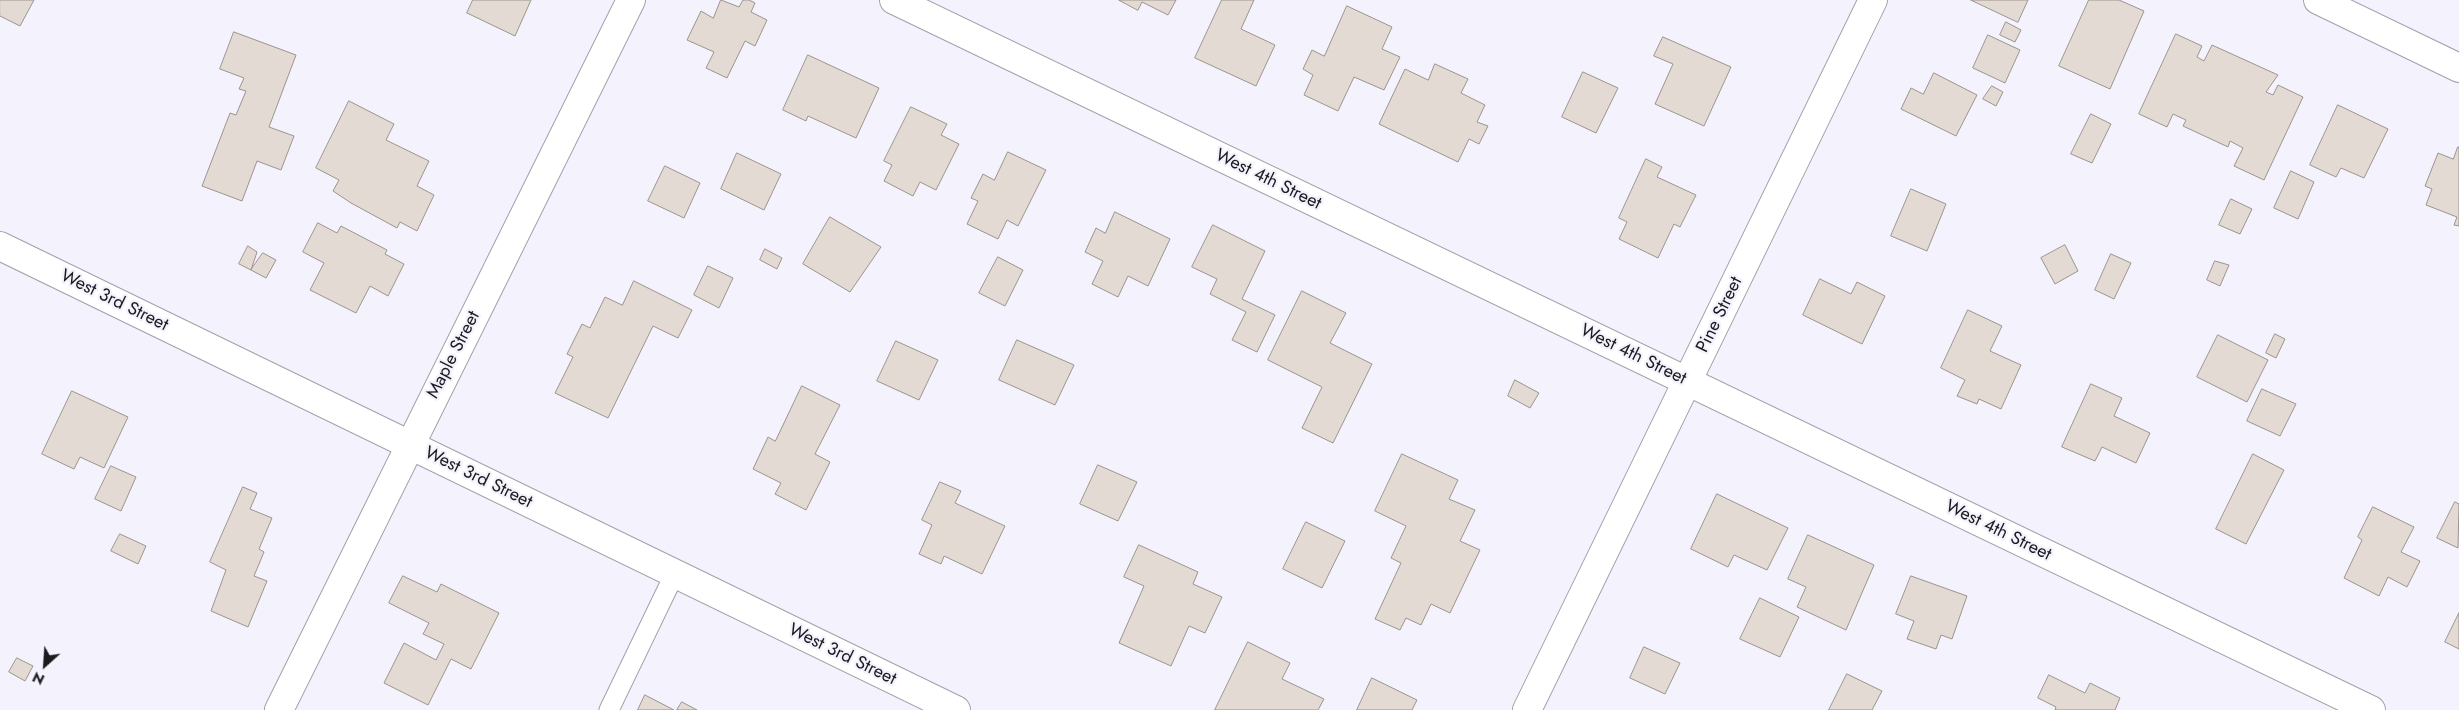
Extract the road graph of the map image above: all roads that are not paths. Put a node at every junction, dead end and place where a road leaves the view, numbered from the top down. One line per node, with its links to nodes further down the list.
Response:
1 (631, 0): 8 (street, Maple Street)
2 (894, 0): 7 (street, West 4th Street)
3 (1873, 0): 7 (street, Pine Street)
4 (2318, 0): 5 (street)
5 (2459, 68)
6 (0, 246): 8 (street, West 3rd Street)
7 (1687, 382): 13 (street, Pine Street); 14 (street, West 4th Street)
8 (409, 445): 9 (street, West 3rd Street); 10 (street, Maple Street)
9 (675, 573): 11 (lane); 12 (street, West 3rd Street)
10 (279, 710)
11 (609, 710)
12 (956, 710)
13 (1527, 710)
14 (2371, 710)

